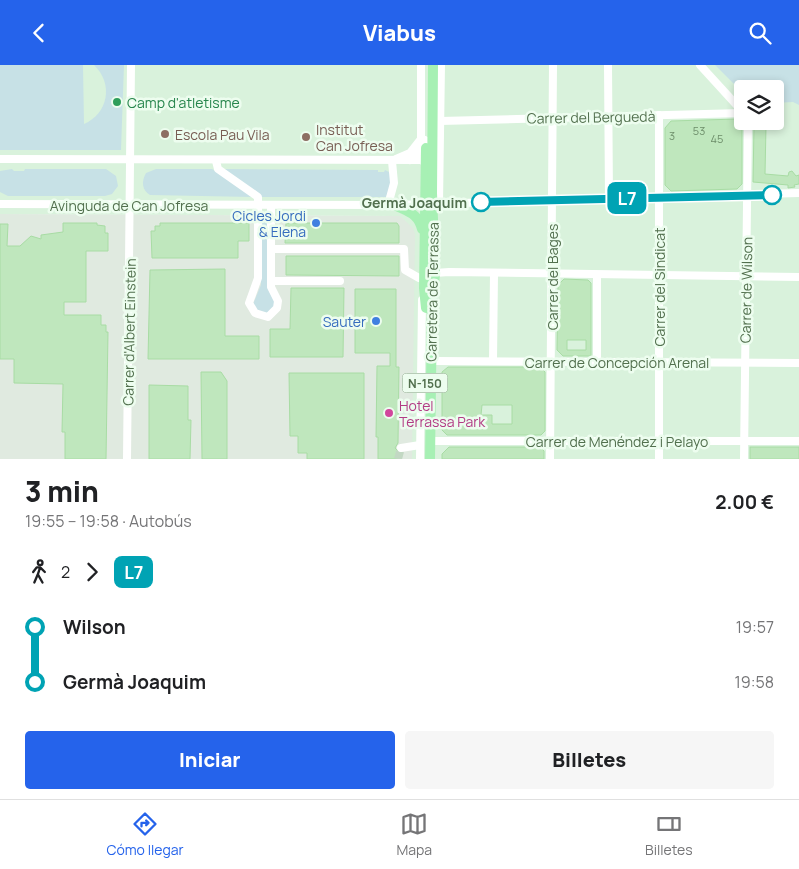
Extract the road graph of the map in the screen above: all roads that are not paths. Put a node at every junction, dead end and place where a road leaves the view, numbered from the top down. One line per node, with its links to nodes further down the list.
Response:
1 (131, 65): 18 (street, Carrer d'Albert Einstein)
2 (422, 65): 21 (street)
3 (426, 65): 16 (main road, Carretera de Terrassa / N-150)
4 (433, 65): 26 (main road, Carretera de Terrassa / N-150)
5 (441, 65): 14 (street)
6 (553, 65): 13 (street, Carrer del Bages)
7 (608, 65): 12 (street)
8 (700, 65): 9 (street)
9 (734, 103)
10 (734, 112): 11 (street, Carrer del Berguedà)
11 (659, 115): 12 (street, Carrer del Berguedà); 25 (street, Carrer del Sindicat)
12 (608, 116): 13 (street, Carrer del Berguedà); 27 (street)
13 (553, 118): 14 (street, Carrer del Berguedà); 28 (street, Carrer del Bages)
14 (440, 121): 26 (street)
15 (748, 130): 24 (street, Carrer de Wilson)
16 (426, 138): 19 (street); 22 (main road, Carretera de Terrassa / N-150)
17 (0, 159): 18 (street)
18 (130, 160): 20 (street); 30 (street, Carrer d'Albert Einstein)
19 (410, 160): 21 (street); 22 (street)
20 (216, 161): 21 (street); 31 (street)
21 (392, 161): 33 (street)
22 (426, 162): 26 (main road, Carretera de Terrassa / N-150)
23 (799, 193): 24 (street, Avinguda de Can Jofresa)
24 (747, 195): 25 (street, Avinguda de Can Jofresa); 41 (street, Carrer de Wilson)
25 (660, 197): 27 (street, Avinguda de Can Jofresa); 40 (street, Carrer del Sindicat)
26 (434, 199): 28 (street, Avinguda de Can Jofresa); 33 (street, Avinguda de Can Jofresa); 34 (main road, Carretera de Terrassa / N-150); 36 (main road, Carretera de Terrassa / N-150)
27 (608, 199): 28 (street, Avinguda de Can Jofresa)
28 (552, 201): 38 (street, Carrer del Bages)
29 (0, 204): 30 (street, Avinguda de Can Jofresa)
30 (130, 205): 31 (street, Avinguda de Can Jofresa); 61 (street, Carrer d'Albert Einstein)
31 (258, 205): 32 (street, Avinguda de Can Jofresa); 44 (street)
32 (271, 205): 33 (street, Avinguda de Can Jofresa); 35 (street)
33 (392, 205): 34 (main road)
34 (424, 238): 46 (main road, Carretera de Terrassa / N-150)
35 (271, 249): 43 (street); 44 (street)
36 (435, 273): 37 (street); 47 (street); 64 (main road, Carretera de Terrassa / N-150)
37 (494, 273): 38 (street); 48 (street)
38 (553, 274): 39 (street); 49 (street, Carrer del Bages)
39 (597, 275): 40 (street); 50 (street)
40 (658, 276): 41 (street); 51 (street, Carrer del Sindicat)
41 (747, 277): 42 (street); 52 (street, Carrer de Wilson)
42 (799, 277)
43 (419, 278)
44 (271, 281): 45 (street)
45 (340, 281)
46 (424, 288): 59 (street); 63 (main road, Carretera de Terrassa / N-150)
47 (436, 361): 48 (street, Carrer de Concepción Arenal); 54 (street)
48 (494, 361): 49 (street, Carrer de Concepción Arenal)
49 (551, 362): 50 (street, Carrer de Concepción Arenal); 55 (street, Carrer del Bages)
50 (597, 362): 51 (street, Carrer de Concepción Arenal)
51 (659, 362): 52 (street, Carrer de Concepción Arenal); 56 (street, Carrer del Sindicat)
52 (746, 363): 53 (street, Carrer de Concepción Arenal); 57 (street, Carrer de Wilson)
53 (799, 363)
54 (435, 441): 55 (street, Carrer de Menéndez i Pelayo); 65 (street)
55 (550, 441): 56 (street, Carrer de Menéndez i Pelayo); 66 (street, Carrer del Bages)
56 (659, 441): 57 (street, Carrer de Menéndez i Pelayo); 67 (street, Carrer del Sindicat)
57 (744, 441): 58 (street, Carrer de Menéndez i Pelayo); 68 (street, Carrer de Wilson)
58 (799, 441)
59 (420, 445): 60 (street); 62 (street)
60 (400, 448)
61 (128, 459)
62 (420, 459)
63 (425, 459)
64 (430, 459)
65 (435, 459)
66 (550, 459)
67 (659, 459)
68 (744, 459)

